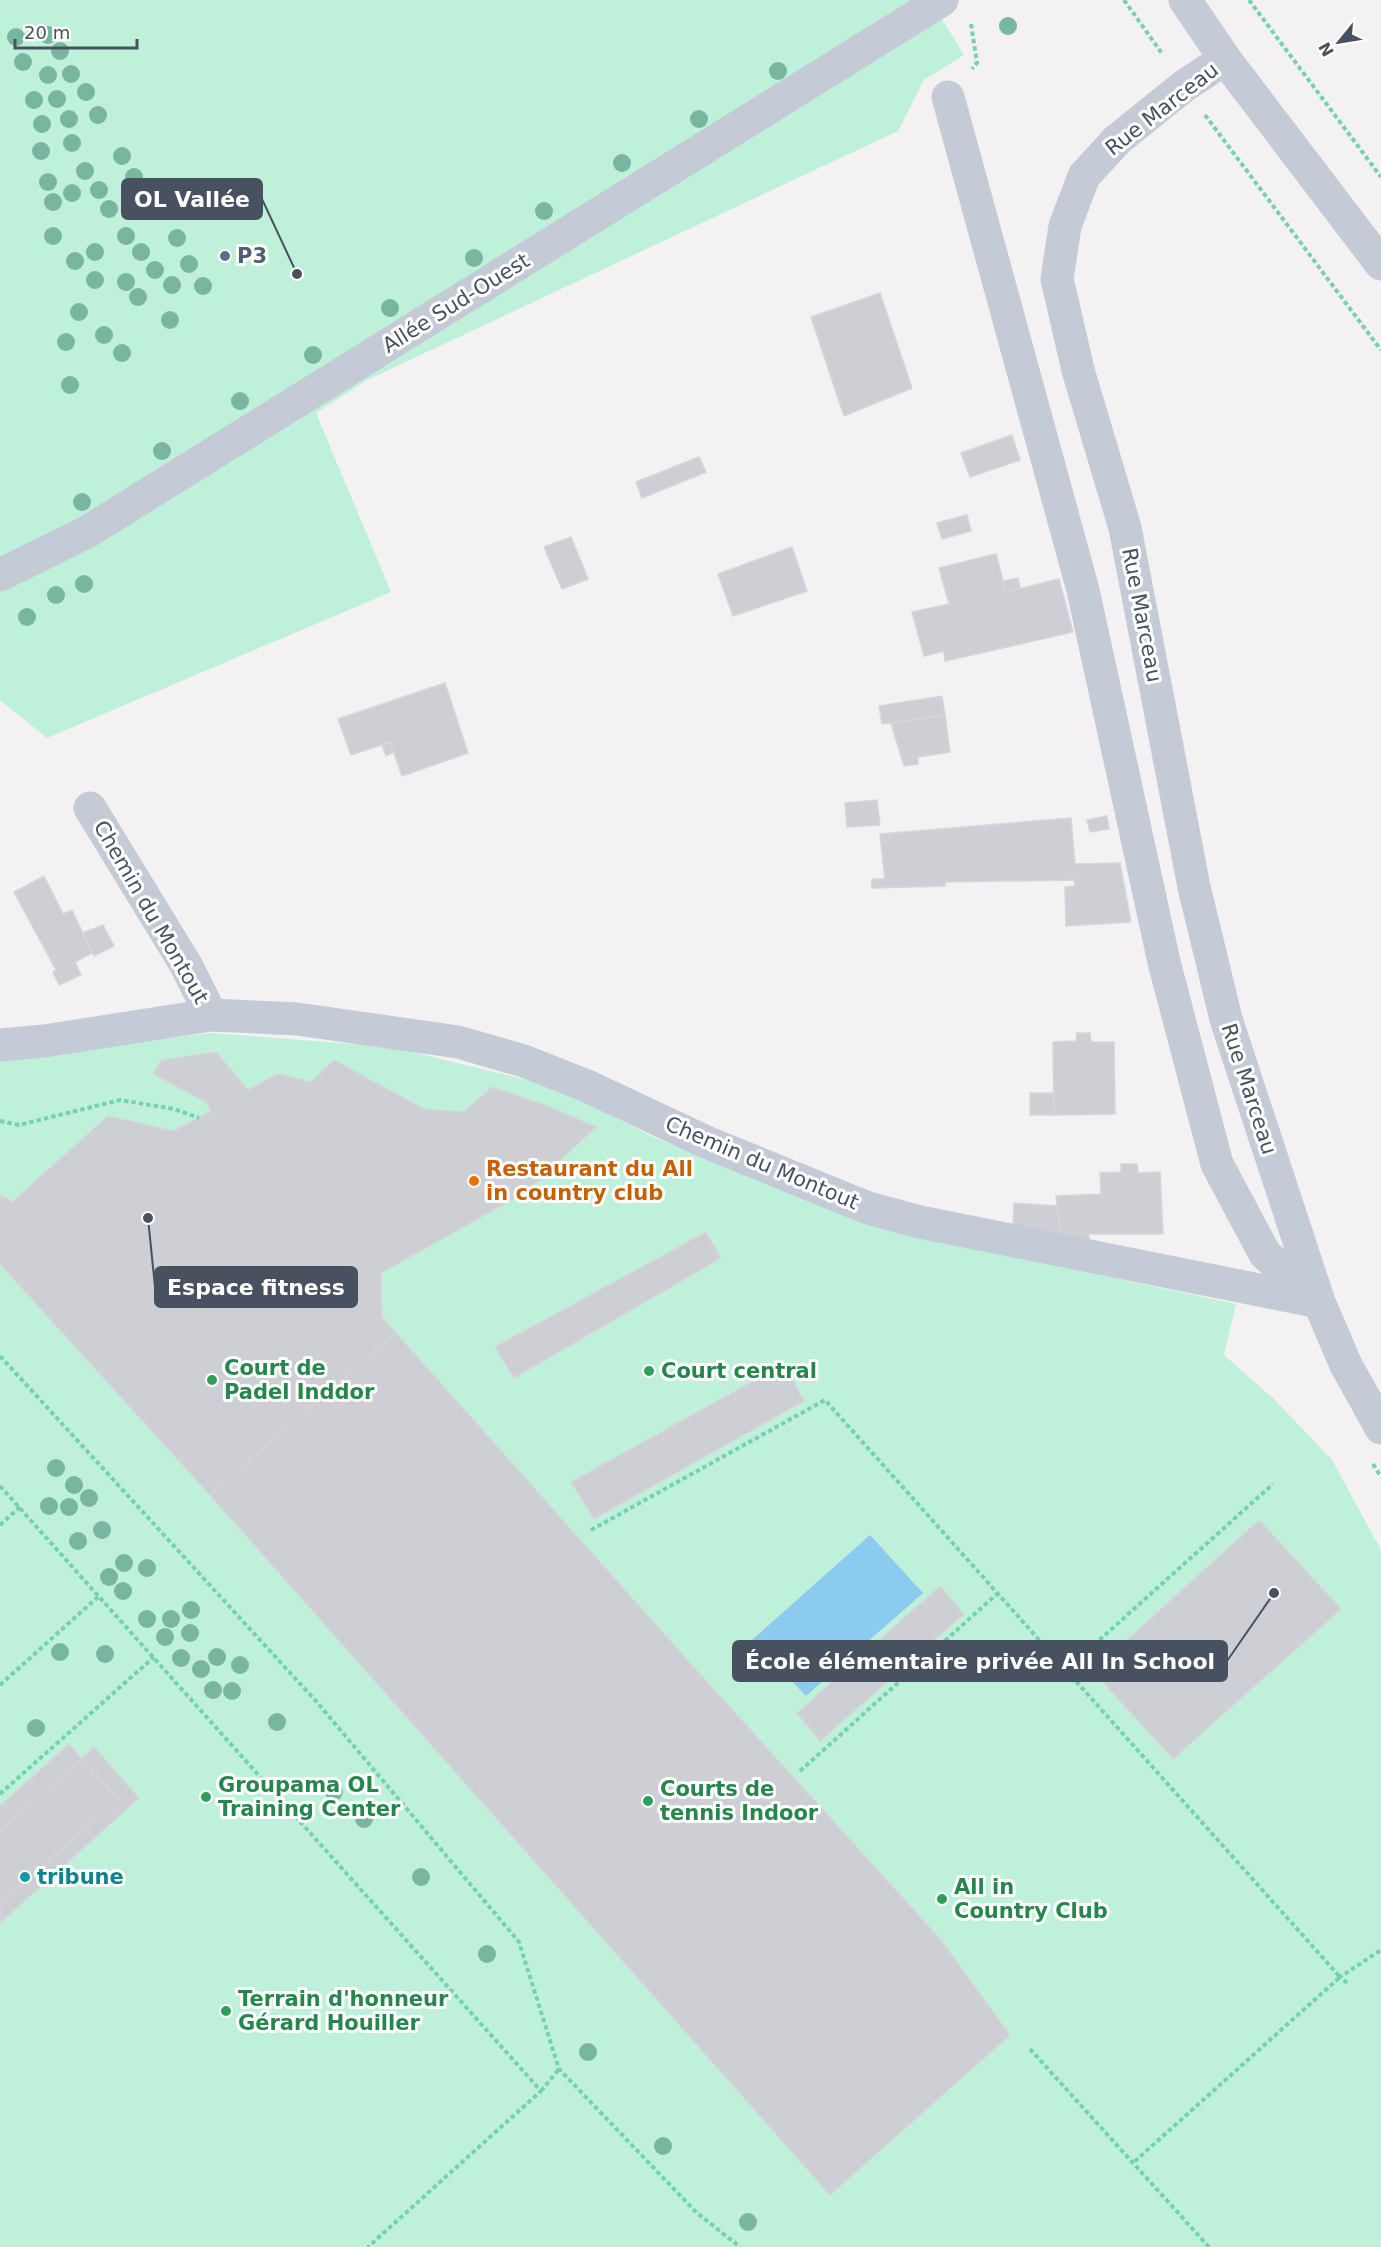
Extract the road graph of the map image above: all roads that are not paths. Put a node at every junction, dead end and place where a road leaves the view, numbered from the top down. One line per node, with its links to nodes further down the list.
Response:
1 (942, 0): 3 (street, Allée Sud-Ouest)
2 (1185, 0): 4 (street, Rue Marceau)
3 (900, 11): 7 (street, Allée Sud-Ouest)
4 (1226, 59): 6 (street); 11 (street, Rue Marceau)
5 (948, 97): 11 (street, Rue Marceau)
6 (1381, 264)
7 (0, 576)
8 (90, 808): 9 (street, Chemin du Montout)
9 (211, 1016): 10 (street, Chemin du Montout); 11 (street, Chemin du Montout)
10 (0, 1044)
11 (1319, 1302): 12 (street, Rue Marceau)
12 (1381, 1428)

